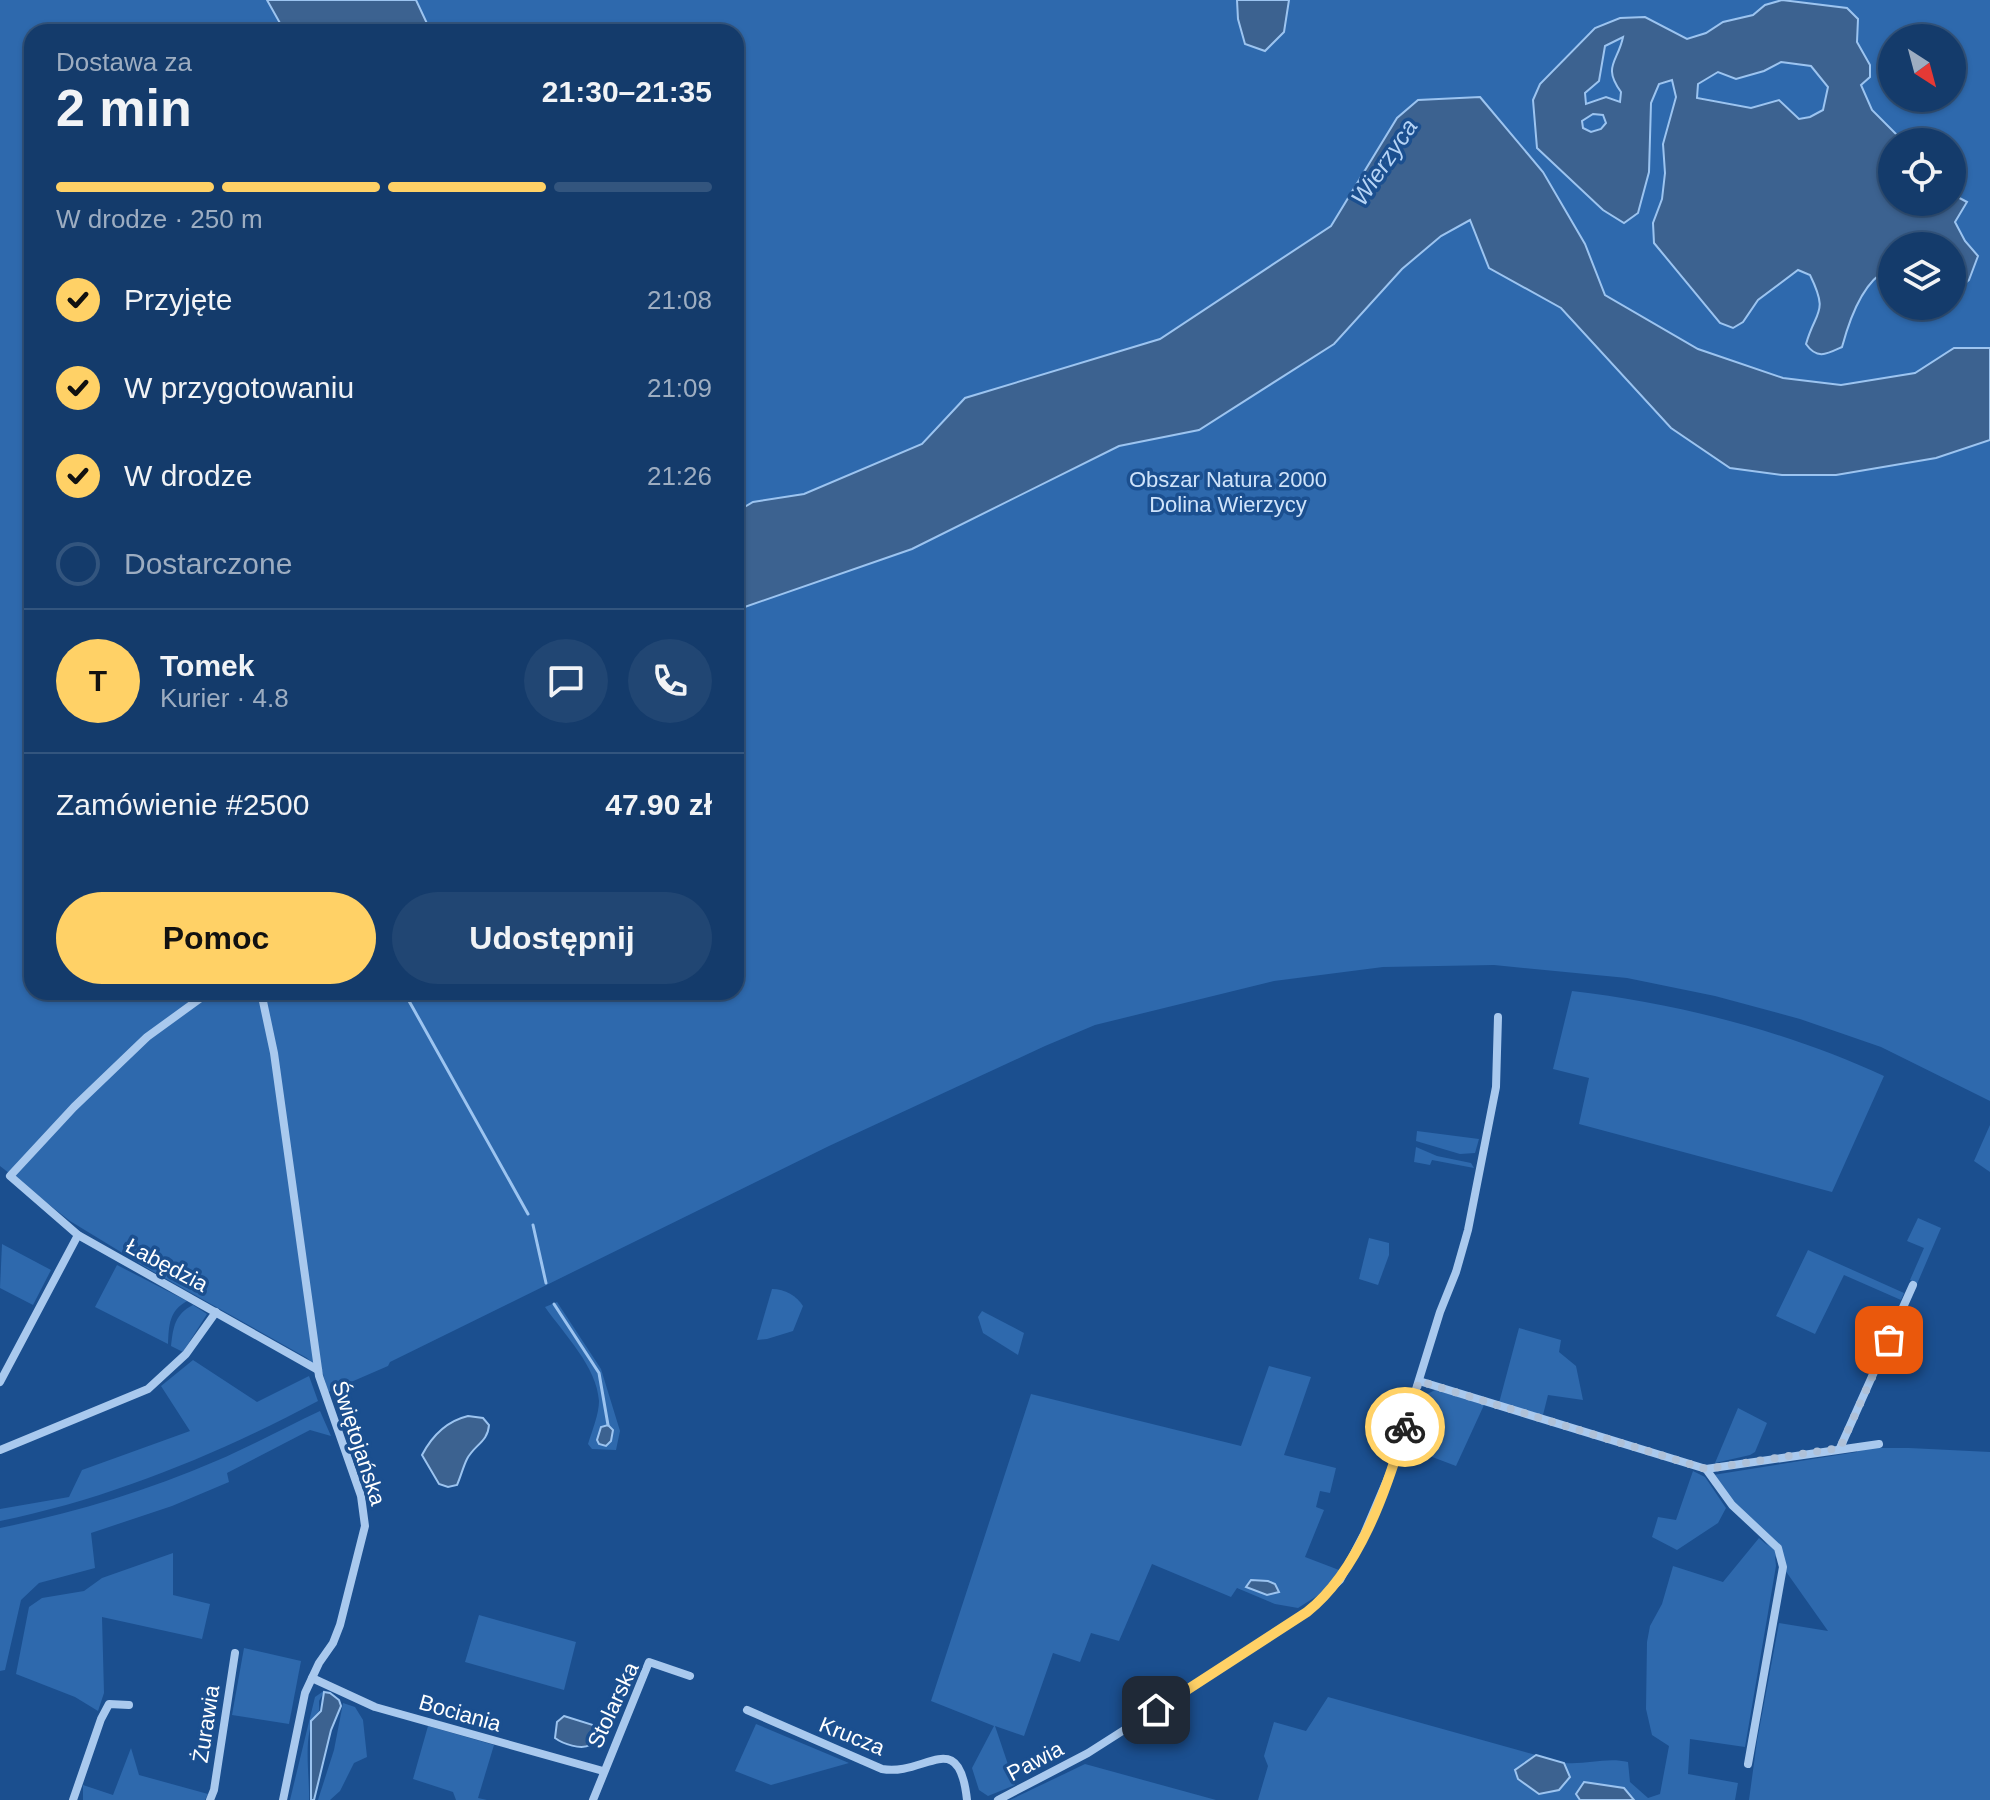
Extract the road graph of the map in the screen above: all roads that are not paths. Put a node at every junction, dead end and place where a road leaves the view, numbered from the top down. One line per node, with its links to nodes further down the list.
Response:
1 (198, 1000): 4 (street, Łabędzia)
2 (263, 1000): 7 (street, Świętojańska)
3 (1498, 1017): 8 (street, Pawia)
4 (78, 1235): 6 (street, Łabędzia); 9 (street)
5 (1913, 1285): 11 (street)
6 (216, 1312): 7 (street, Łabędzia); 12 (street)
7 (318, 1370): 16 (street, Świętojańska)
8 (1419, 1381): 13 (street); 26 (street, Pawia)
9 (0, 1382)
10 (1879, 1444): 11 (street)
11 (1840, 1448): 13 (street)
12 (0, 1450)
13 (1706, 1469): 19 (street)
14 (235, 1653): 22 (street, Żurawia)
15 (690, 1676): 20 (street, Stolarska)
16 (312, 1678): 20 (street, Bociania); 23 (street, Świętojańska)
17 (129, 1705): 21 (street)
18 (747, 1710): 25 (street, Krucza)
19 (1748, 1764)
20 (603, 1771): 24 (street, Stolarska)
21 (73, 1800)
22 (210, 1800)
23 (283, 1800)
24 (593, 1800)
25 (967, 1800)
26 (998, 1800)

